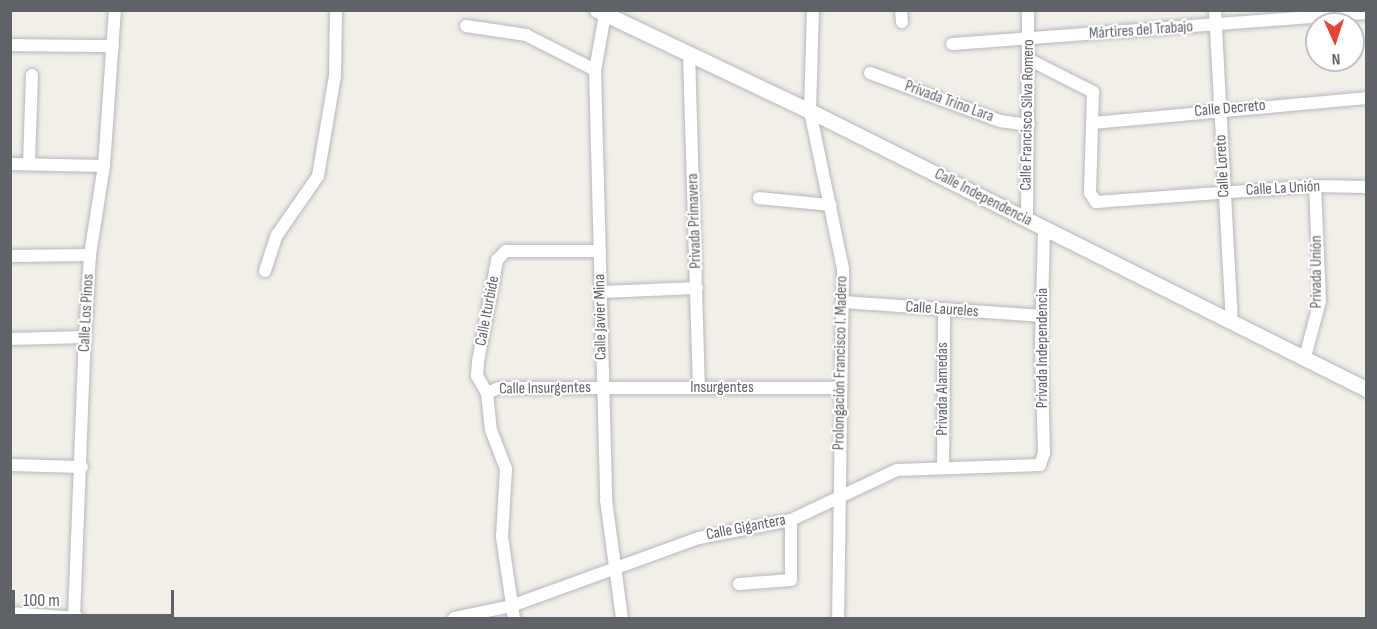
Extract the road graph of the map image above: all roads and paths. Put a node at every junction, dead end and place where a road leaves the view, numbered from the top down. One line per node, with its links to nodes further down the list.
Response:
1 (115, 10): 13 (street, Calle Los Pinos)
2 (336, 10): 37 (street)
3 (813, 10): 21 (street, Prolongación Francisco I. Madero)
4 (1028, 10): 10 (street, Calle Francisco Silva Romero)
5 (1215, 10): 8 (street, Calle Loreto)
6 (601, 13): 14 (street, Calle Independencia); 16 (street, Calle Javier Mina)
7 (1366, 13): 8 (street, Mártires del Trabajo)
8 (1216, 25): 10 (street, Mártires del Trabajo); 20 (street, Calle Loreto)
9 (466, 26): 16 (street)
10 (1029, 39): 11 (street, Mártires del Trabajo); 15 (street, Calle Francisco Silva Romero)
11 (952, 44)
12 (10, 45): 13 (street)
13 (113, 46): 26 (street, Calle Los Pinos)
14 (689, 54): 21 (street, Calle Independencia); 38 (street, Privada Primavera)
15 (1030, 60): 22 (street); 23 (street, Calle Francisco Silva Romero)
16 (595, 70): 34 (street, Calle Javier Mina)
17 (870, 73): 23 (street, Privada Trino Lara)
18 (32, 75): 25 (street)
19 (1366, 98): 20 (street, Calle Decreto)
20 (1220, 110): 22 (street, Calle Decreto); 29 (street, Calle Loreto)
21 (810, 111): 31 (street, Prolongación Francisco I. Madero); 32 (street, Calle Independencia)
22 (1093, 123): 29 (street, Calle La Unión)
23 (1029, 125): 32 (street, Calle Francisco Silva Romero)
24 (10, 164): 25 (street)
25 (29, 164): 26 (street)
26 (104, 166): 35 (street, Calle Los Pinos)
27 (1315, 186): 28 (street, Calle La Unión); 29 (street, Calle La Unión); 46 (street, Privada Unión)
28 (1366, 187)
29 (1225, 192): 43 (street, Calle Loreto)
30 (759, 198): 31 (street)
31 (831, 205): 40 (street, Prolongación Francisco I. Madero)
32 (1027, 220): 33 (street, Calle Independencia)
33 (1044, 229): 42 (street, Privada Independencia); 43 (street, Calle Independencia)
34 (600, 251): 39 (street, Calle Javier Mina); 51 (street, Calle Iturbide)
35 (90, 255): 36 (street); 44 (street, Calle Los Pinos)
36 (10, 256)
37 (265, 271)
38 (697, 288): 39 (street); 48 (street, Privada Primavera)
39 (601, 292): 47 (street, Calle Javier Mina)
40 (842, 302): 41 (street, Calle Laureles); 49 (street, Prolongación Francisco I. Madero)
41 (944, 310): 42 (street, Calle Laureles); 55 (street, Privada Alamedas)
42 (1041, 316): 53 (street, Privada Independencia)
43 (1232, 321): 46 (street, Calle Independencia)
44 (85, 337): 45 (street); 54 (street, Calle Los Pinos)
45 (10, 339)
46 (1305, 357): 50 (street, Calle Independencia)
47 (603, 388): 48 (street, Insurgentes); 51 (street, Calle Insurgentes); 58 (street, Calle Javier Mina)
48 (699, 388): 49 (street, Insurgentes)
49 (841, 388): 56 (street, Prolongación Francisco I. Madero)
50 (1366, 389)
51 (487, 393): 60 (street, Calle Iturbide)
52 (10, 465): 54 (street)
53 (1040, 465): 55 (street, Calle Gigantera)
54 (82, 467): 62 (street, Calle Los Pinos)
55 (944, 467): 56 (street, Calle Gigantera)
56 (840, 498): 57 (street, Calle Gigantera); 65 (street, Prolongación Francisco I. Madero)
57 (791, 520): 58 (street, Calle Gigantera); 59 (street)
58 (616, 566): 60 (street, Calle Gigantera); 64 (street, Calle Javier Mina)
59 (739, 584)
60 (512, 612): 63 (street, Calle Gigantera)
61 (10, 613): 62 (street)
62 (76, 618)
63 (454, 618)
64 (622, 618)
65 (838, 618)

